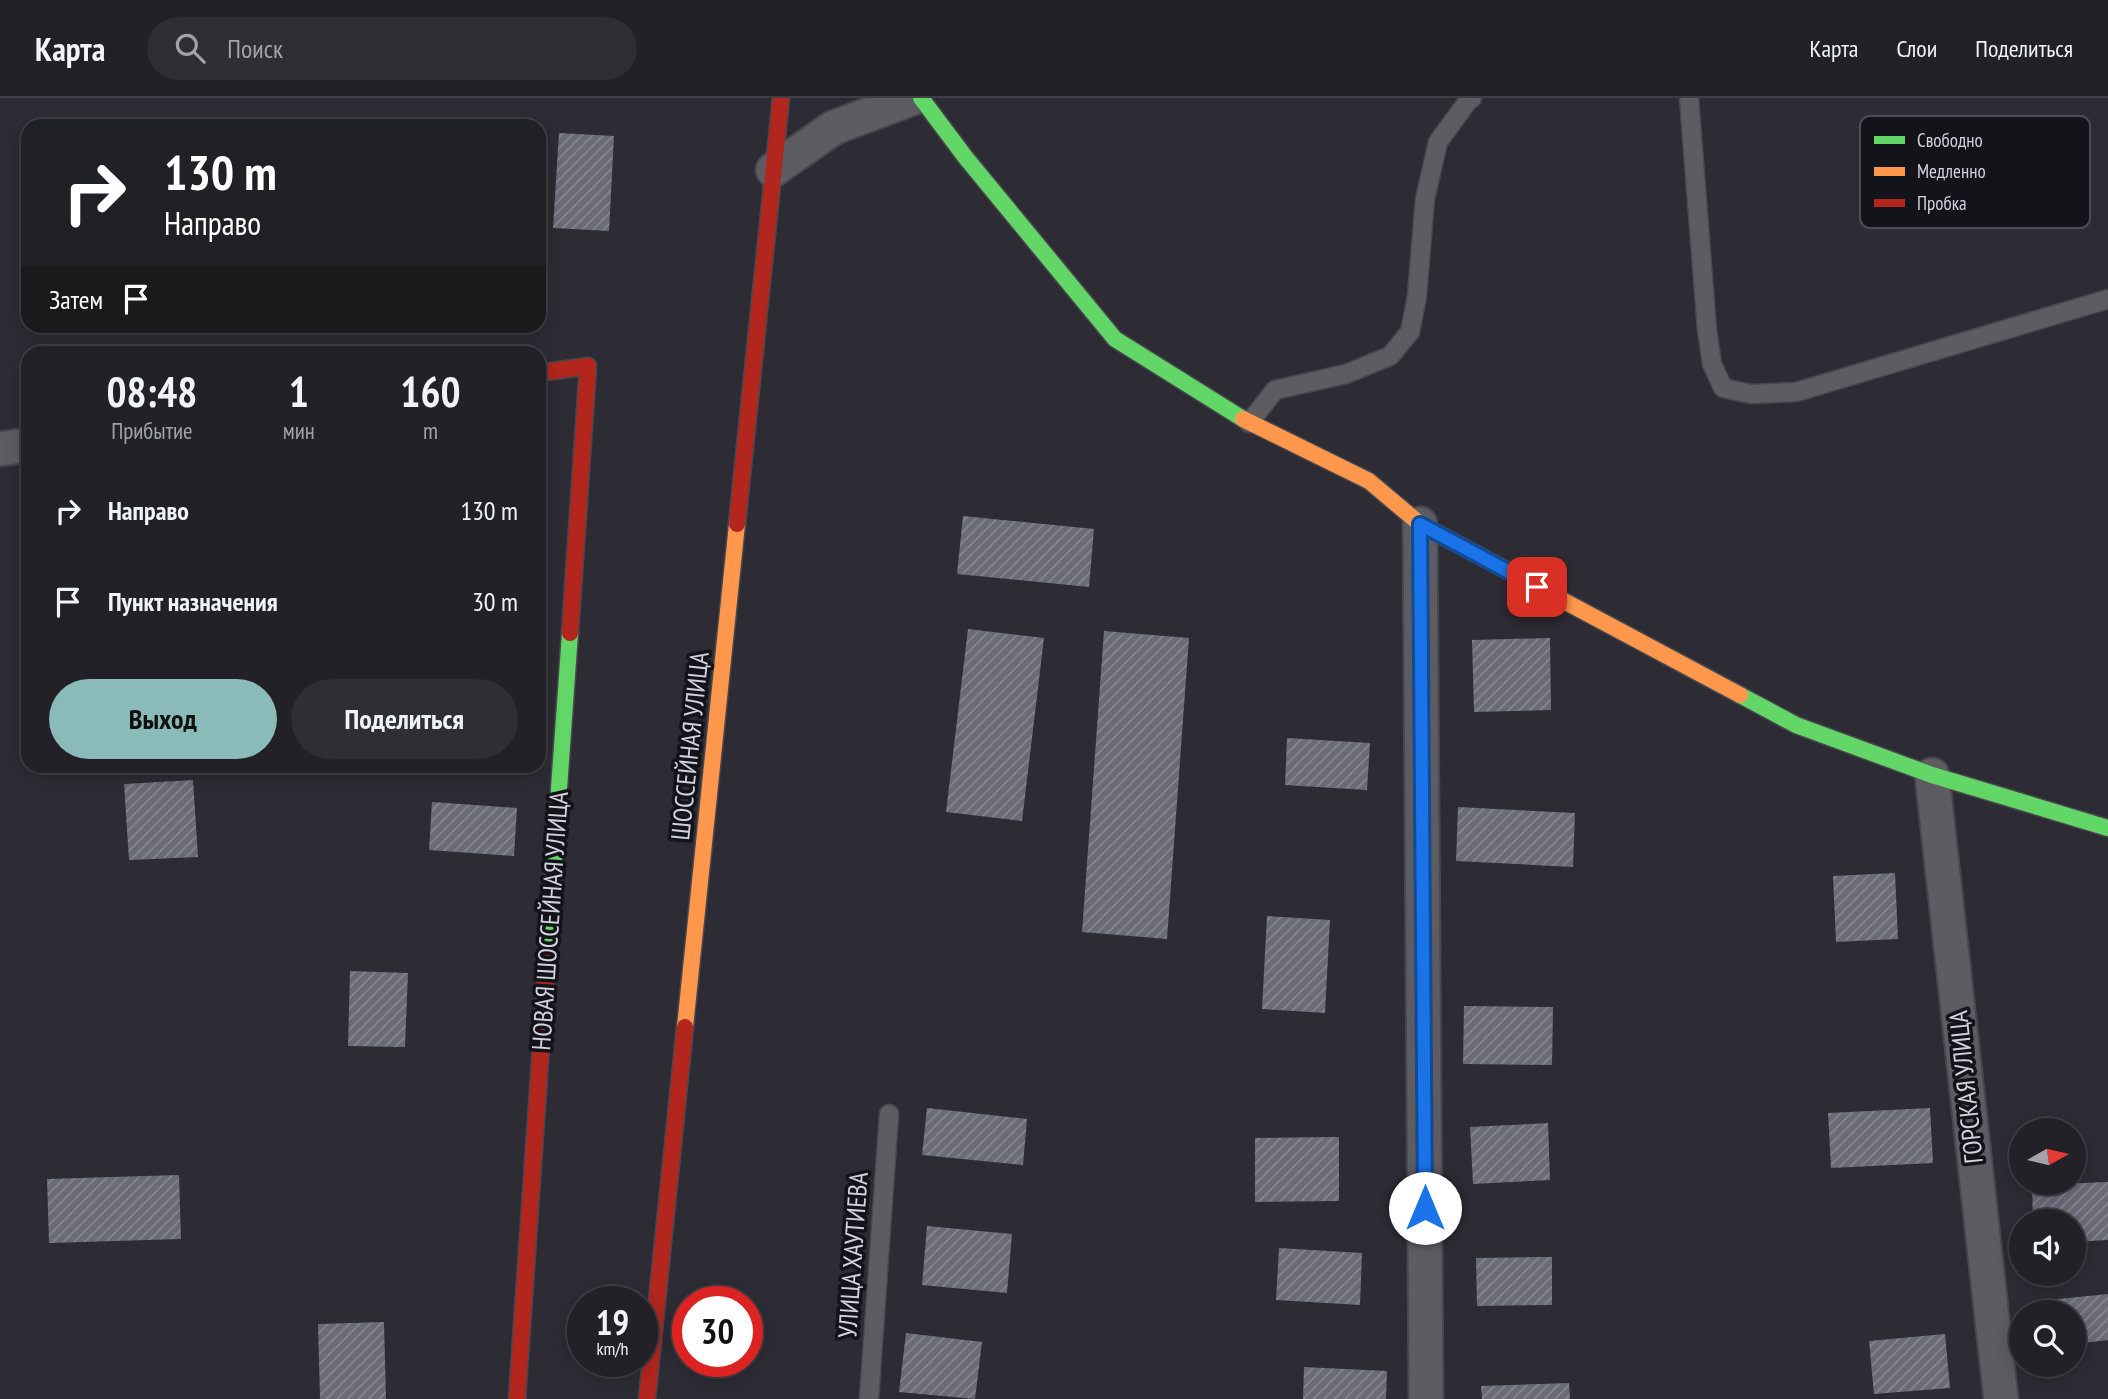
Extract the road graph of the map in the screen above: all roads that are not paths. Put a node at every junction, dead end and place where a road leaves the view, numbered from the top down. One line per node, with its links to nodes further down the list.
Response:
1 (781, 98): 6 (street, ШОССЕЙНАЯ УЛИЦА)
2 (913, 98): 6 (street)
3 (922, 98): 9 (street)
4 (1472, 98): 9 (lane)
5 (1689, 98): 7 (lane)
6 (773, 170): 17 (street, ШОССЕЙНАЯ УЛИЦА)
7 (2108, 299)
8 (546, 372): 16 (street, НОВАЯ ШОССЕЙНАЯ УЛИЦА)
9 (1249, 423): 12 (street)
10 (21, 446): 11 (street)
11 (0, 449)
12 (1420, 524): 13 (street); 19 (street)
13 (1932, 775): 14 (street); 20 (street, ГОРСКАЯ УЛИЦА)
14 (2108, 828)
15 (889, 1114): 18 (lane, УЛИЦА ХАУТИЕВА)
16 (517, 1399)
17 (647, 1399)
18 (869, 1399)
19 (1426, 1399)
20 (2001, 1399)

